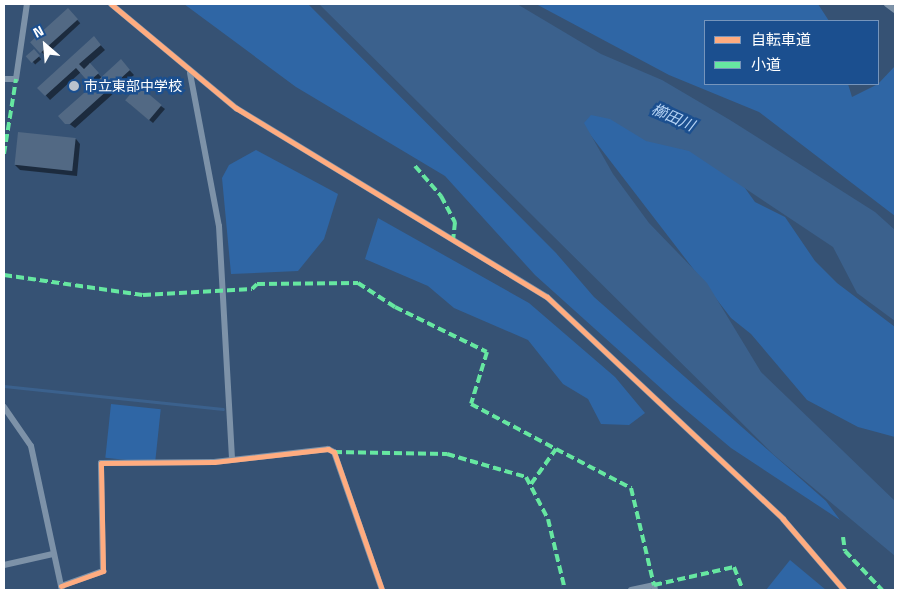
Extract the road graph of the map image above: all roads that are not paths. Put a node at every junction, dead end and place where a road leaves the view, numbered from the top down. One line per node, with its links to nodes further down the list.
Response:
1 (27, 4): 6 (street)
2 (111, 4): 5 (street)
3 (887, 4): 4 (street)
4 (895, 10)
5 (190, 73): 8 (street); 15 (street)
6 (4, 79)
7 (4, 407): 9 (street)
8 (232, 458): 11 (street); 12 (street)
9 (53, 554): 10 (street); 11 (street)
10 (4, 565)
11 (62, 588)
12 (382, 590)
13 (631, 590): 14 (street)
14 (655, 590)
15 (844, 590)

